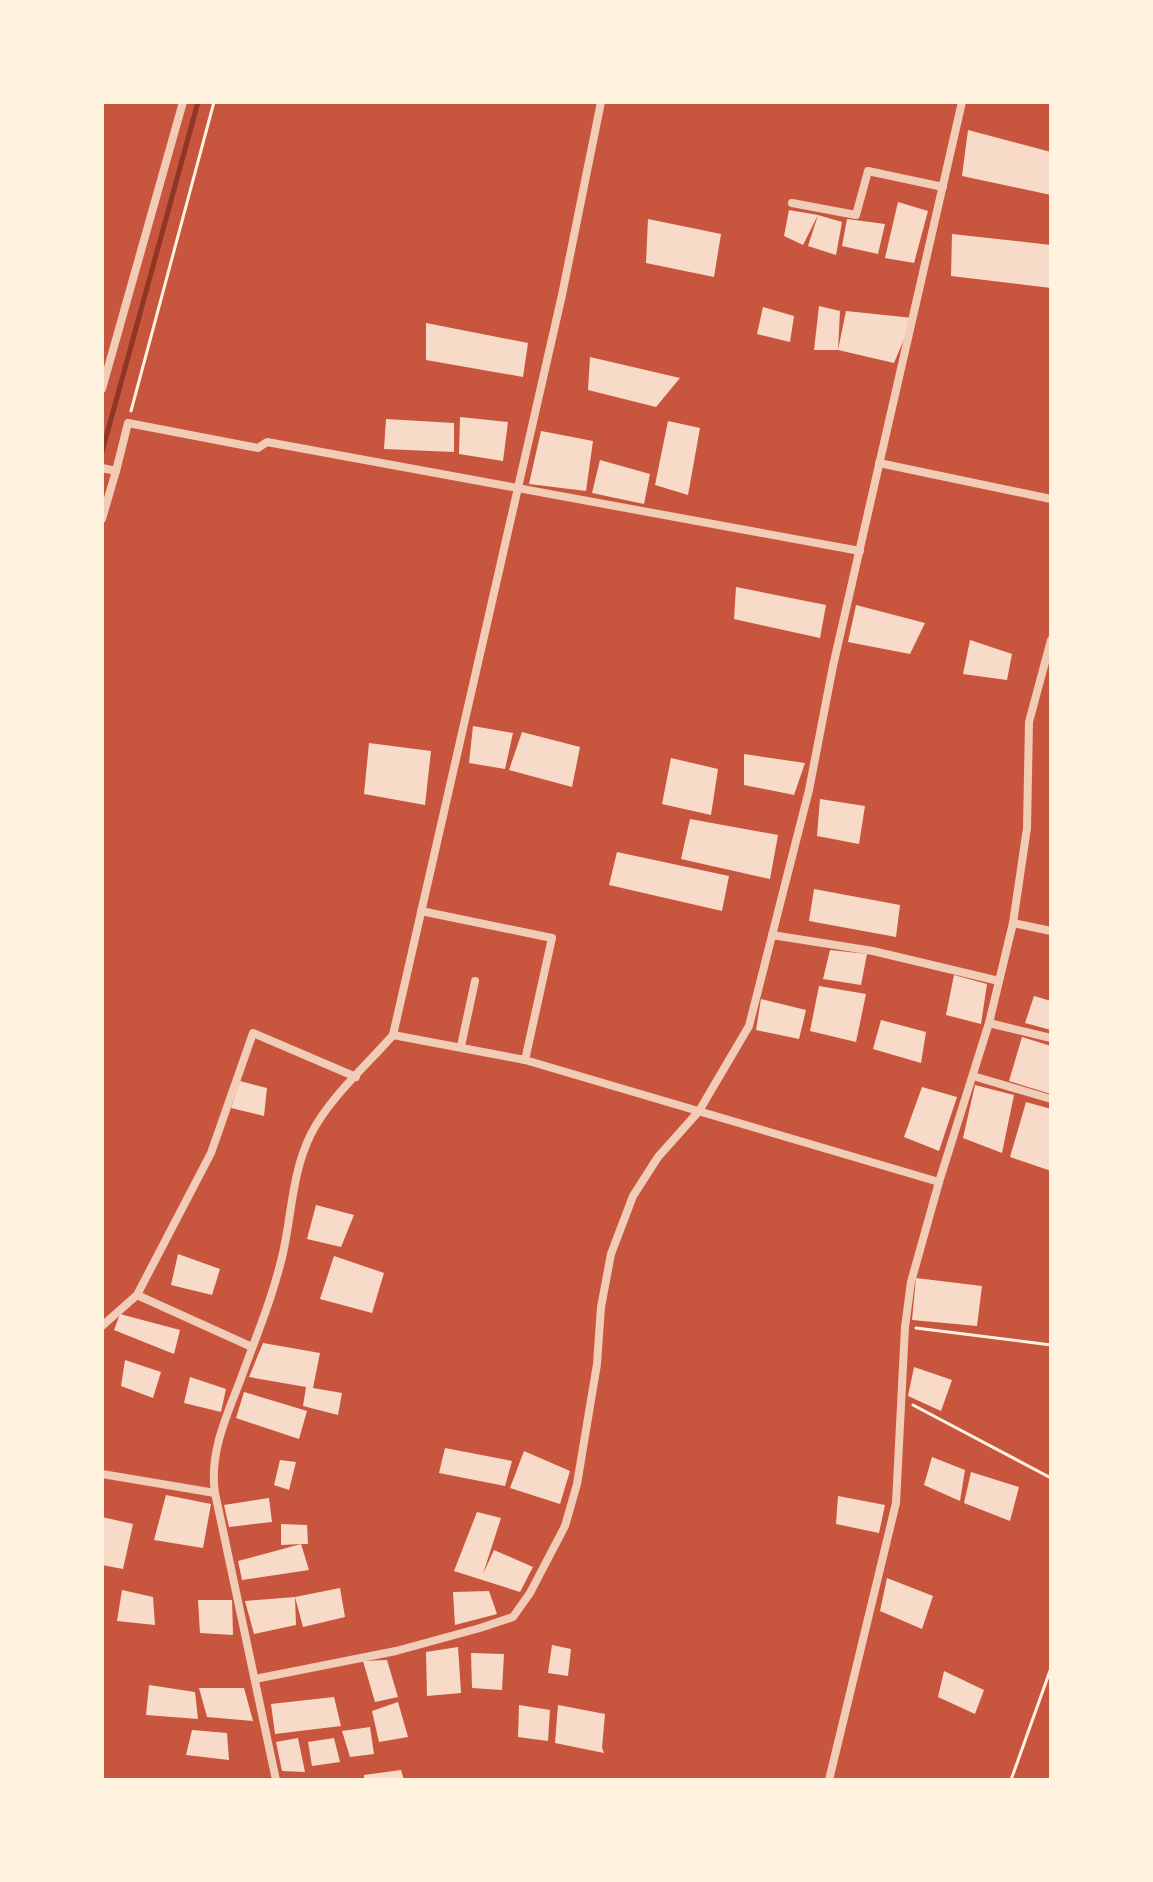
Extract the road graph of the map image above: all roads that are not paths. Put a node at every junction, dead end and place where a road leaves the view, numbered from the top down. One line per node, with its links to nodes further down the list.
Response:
1 (183, 102): 6 (street)
2 (601, 102): 9 (street)
3 (962, 102): 4 (street)
4 (943, 187): 5 (street); 7 (street)
5 (792, 203)
6 (102, 389)
7 (879, 463): 10 (street); 12 (street)
8 (109, 469): 9 (street); 11 (street)
9 (518, 488): 12 (street); 14 (street)
10 (1051, 499)
11 (102, 519)
12 (860, 551): 17 (street)
13 (1051, 640): 15 (street)
14 (421, 911): 21 (street); 24 (street)
15 (1013, 923): 16 (street); 19 (street)
16 (1051, 931)
17 (772, 935): 19 (street); 28 (street)
18 (475, 981): 23 (street)
19 (999, 981): 20 (street)
20 (989, 1023): 22 (street); 25 (street)
21 (393, 1035): 23 (street); 26 (street)
22 (1051, 1038)
23 (461, 1046): 24 (street)
24 (525, 1060): 28 (street)
25 (973, 1076): 27 (street); 29 (street)
26 (356, 1077): 30 (street); 32 (street)
27 (1051, 1099)
28 (699, 1111): 29 (street); 35 (street)
29 (939, 1182): 37 (street)
30 (137, 1295): 31 (street); 32 (street)
31 (102, 1326)
32 (252, 1347): 34 (street)
33 (102, 1474): 34 (street)
34 (215, 1493): 35 (street)
35 (255, 1679): 36 (street)
36 (276, 1780)
37 (829, 1780)

